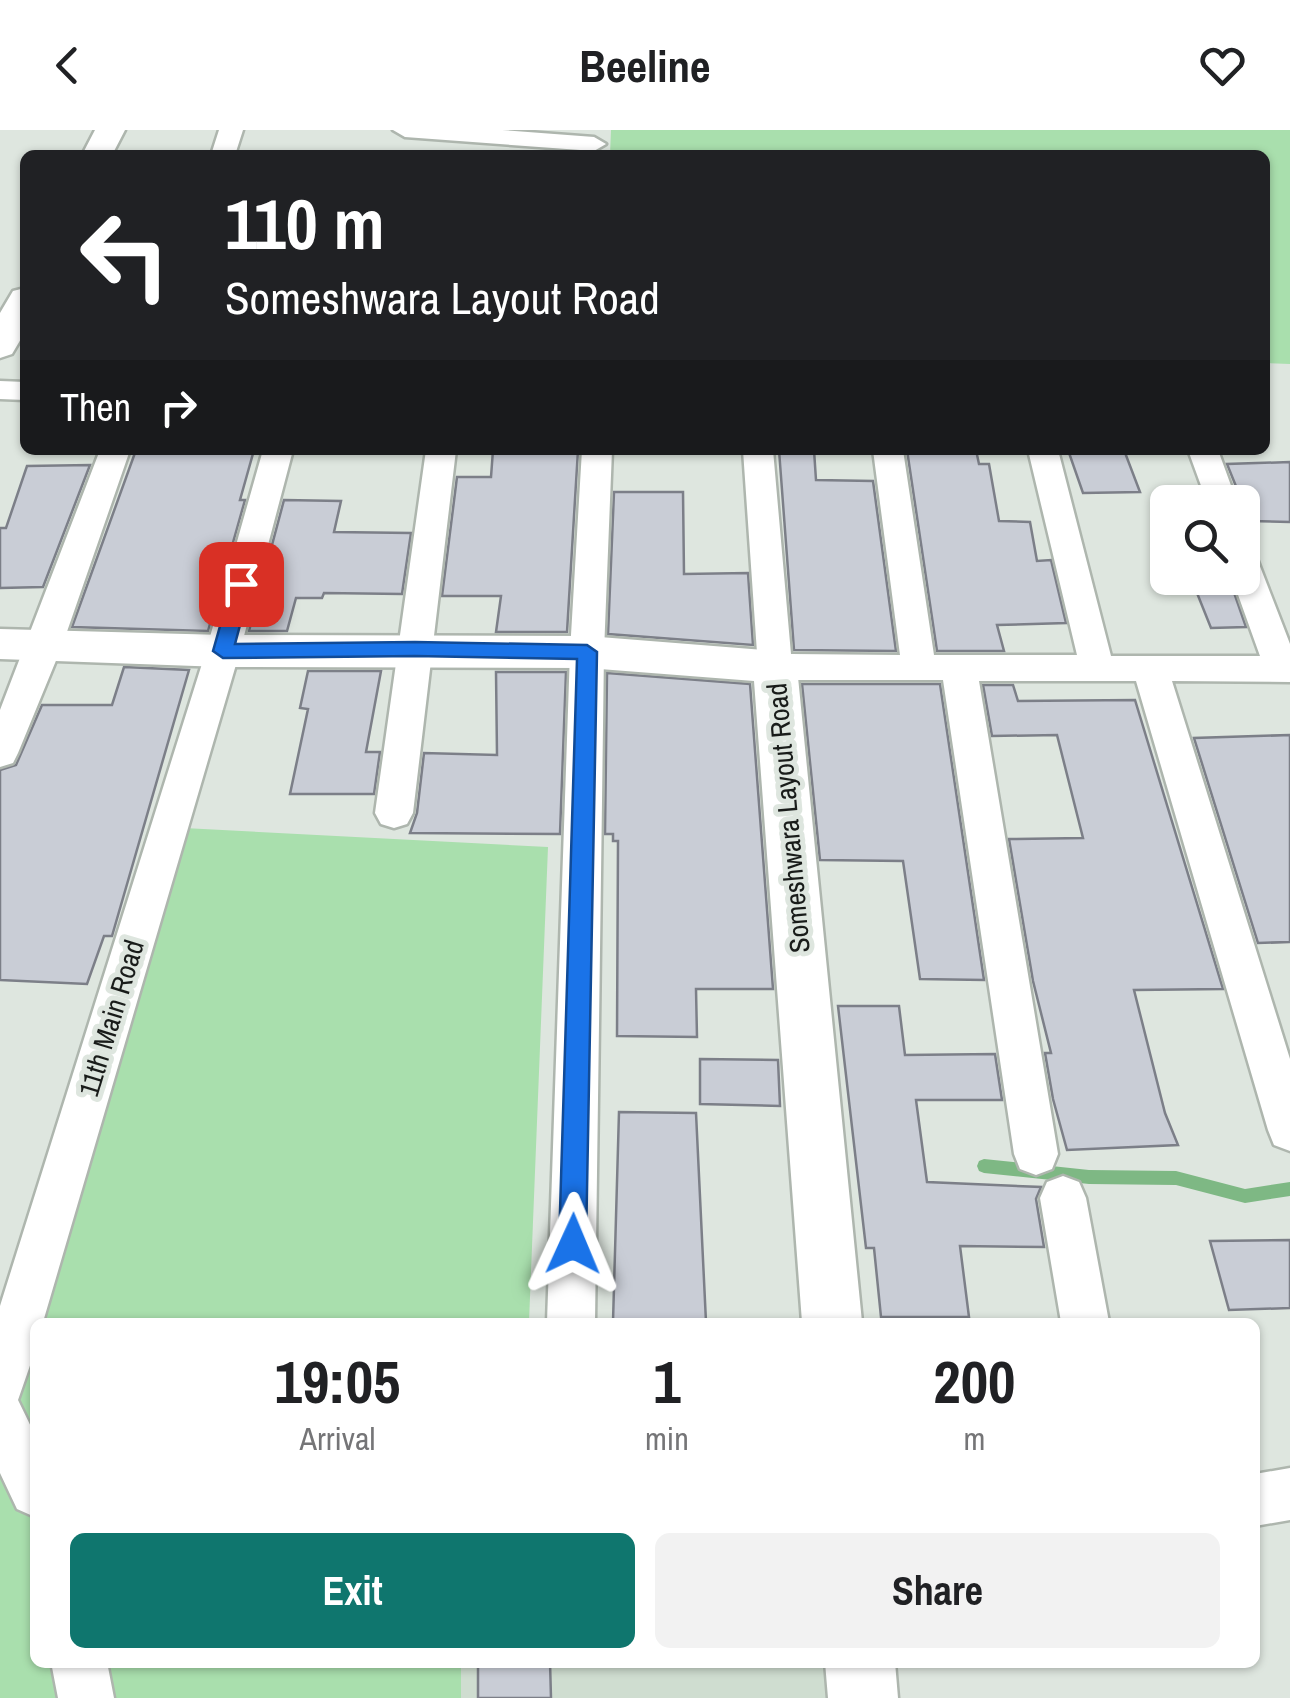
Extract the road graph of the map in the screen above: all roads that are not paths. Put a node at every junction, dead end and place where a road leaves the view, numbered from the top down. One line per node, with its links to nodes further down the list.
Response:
1 (405, 130): 2 (street)
2 (594, 144)
3 (20, 308): 4 (street)
4 (0, 347)
5 (113, 455): 16 (street)
6 (277, 455): 18 (street, 11th Main Road)
7 (440, 455): 17 (street)
8 (597, 455): 19 (street)
9 (758, 455): 20 (street)
10 (889, 455): 21 (street)
11 (1044, 455): 22 (street)
12 (1205, 455): 13 (street)
13 (1216, 485)
14 (1256, 595): 24 (street)
15 (0, 644): 16 (street, Someshwara Layout Road)
16 (45, 646): 18 (street, Someshwara Layout Road); 25 (street)
17 (415, 649): 18 (street, Someshwara Layout Road); 19 (street, Someshwara Layout Road); 26 (street)
18 (223, 651): 33 (street, 11th Main Road)
19 (587, 652): 20 (street, Someshwara Layout Road); 30 (street)
20 (775, 668): 21 (street); 31 (street, Someshwara Layout Road)
21 (939, 668): 22 (street); 28 (street)
22 (1098, 668): 23 (street)
23 (1150, 668): 24 (street); 27 (street)
24 (1286, 669)
25 (0, 753)
26 (394, 812)
27 (1290, 1130)
28 (1036, 1154)
29 (1063, 1198): 32 (street)
30 (571, 1318)
31 (832, 1318)
32 (1085, 1318)
33 (0, 1385)
34 (0, 1417): 35 (street)
35 (30, 1480)
36 (1290, 1494): 37 (street)
37 (1260, 1499)
38 (79, 1668): 40 (street)
39 (860, 1668): 41 (street)
40 (86, 1698)
41 (863, 1698)

